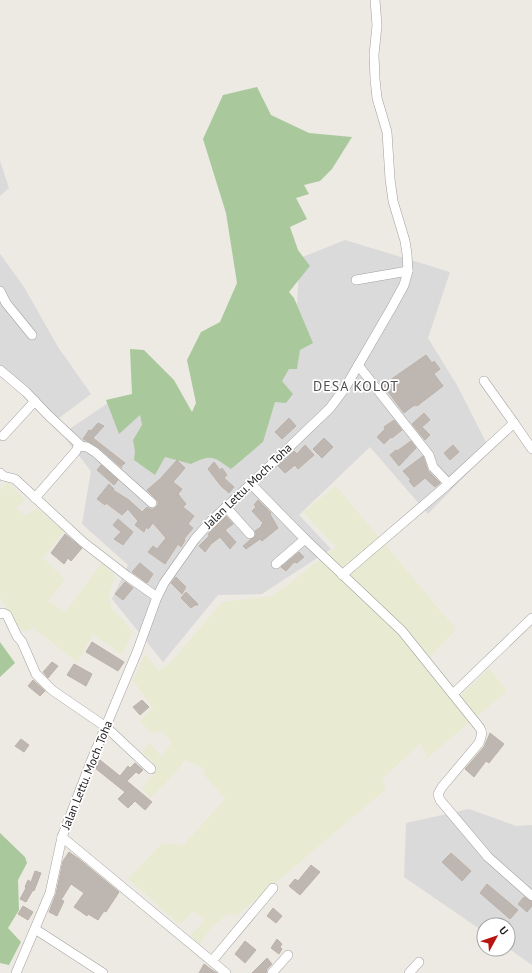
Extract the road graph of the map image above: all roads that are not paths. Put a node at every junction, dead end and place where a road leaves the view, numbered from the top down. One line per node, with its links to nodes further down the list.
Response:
1 (375, 0): 2 (street, Jalan Lettu. Moch. Toha)
2 (408, 271): 3 (street); 6 (street, Jalan Lettu. Moch. Toha)
3 (356, 280)
4 (0, 291): 5 (street)
5 (32, 335)
6 (358, 365): 15 (street); 16 (street, Jalan Lettu. Moch. Toha)
7 (0, 370): 9 (street)
8 (484, 381): 10 (street)
9 (35, 401): 11 (street); 12 (street)
10 (514, 423): 13 (street); 15 (street)
11 (3, 436)
12 (79, 446): 17 (street); 18 (street)
13 (532, 449)
14 (0, 473): 17 (street)
15 (448, 483): 23 (street)
16 (251, 484): 19 (street, Jalan Lettu. Moch. Toha); 21 (street)
17 (35, 498): 24 (street)
18 (152, 503)
19 (226, 507): 20 (street); 24 (street, Jalan Lettu. Moch. Toha)
20 (250, 534)
21 (305, 539): 22 (street); 23 (street)
22 (276, 564)
23 (342, 575): 27 (street)
24 (157, 597): 28 (street, Jalan Lettu. Moch. Toha)
25 (0, 614): 28 (street)
26 (532, 618): 27 (street)
27 (453, 694): 32 (street)
28 (106, 727): 29 (street); 30 (street, Jalan Lettu. Moch. Toha)
29 (150, 769)
30 (62, 837): 33 (street, Jalan Lettu. Moch. Toha); 35 (street)
31 (273, 888): 35 (street)
32 (532, 896)
33 (35, 929): 37 (street, Jalan Lettu. Moch. Toha); 38 (street)
34 (288, 955): 40 (street)
35 (212, 961): 39 (street)
36 (419, 962): 41 (street)
37 (16, 973)
38 (103, 973)
39 (226, 973)
40 (272, 973)
41 (409, 973)

